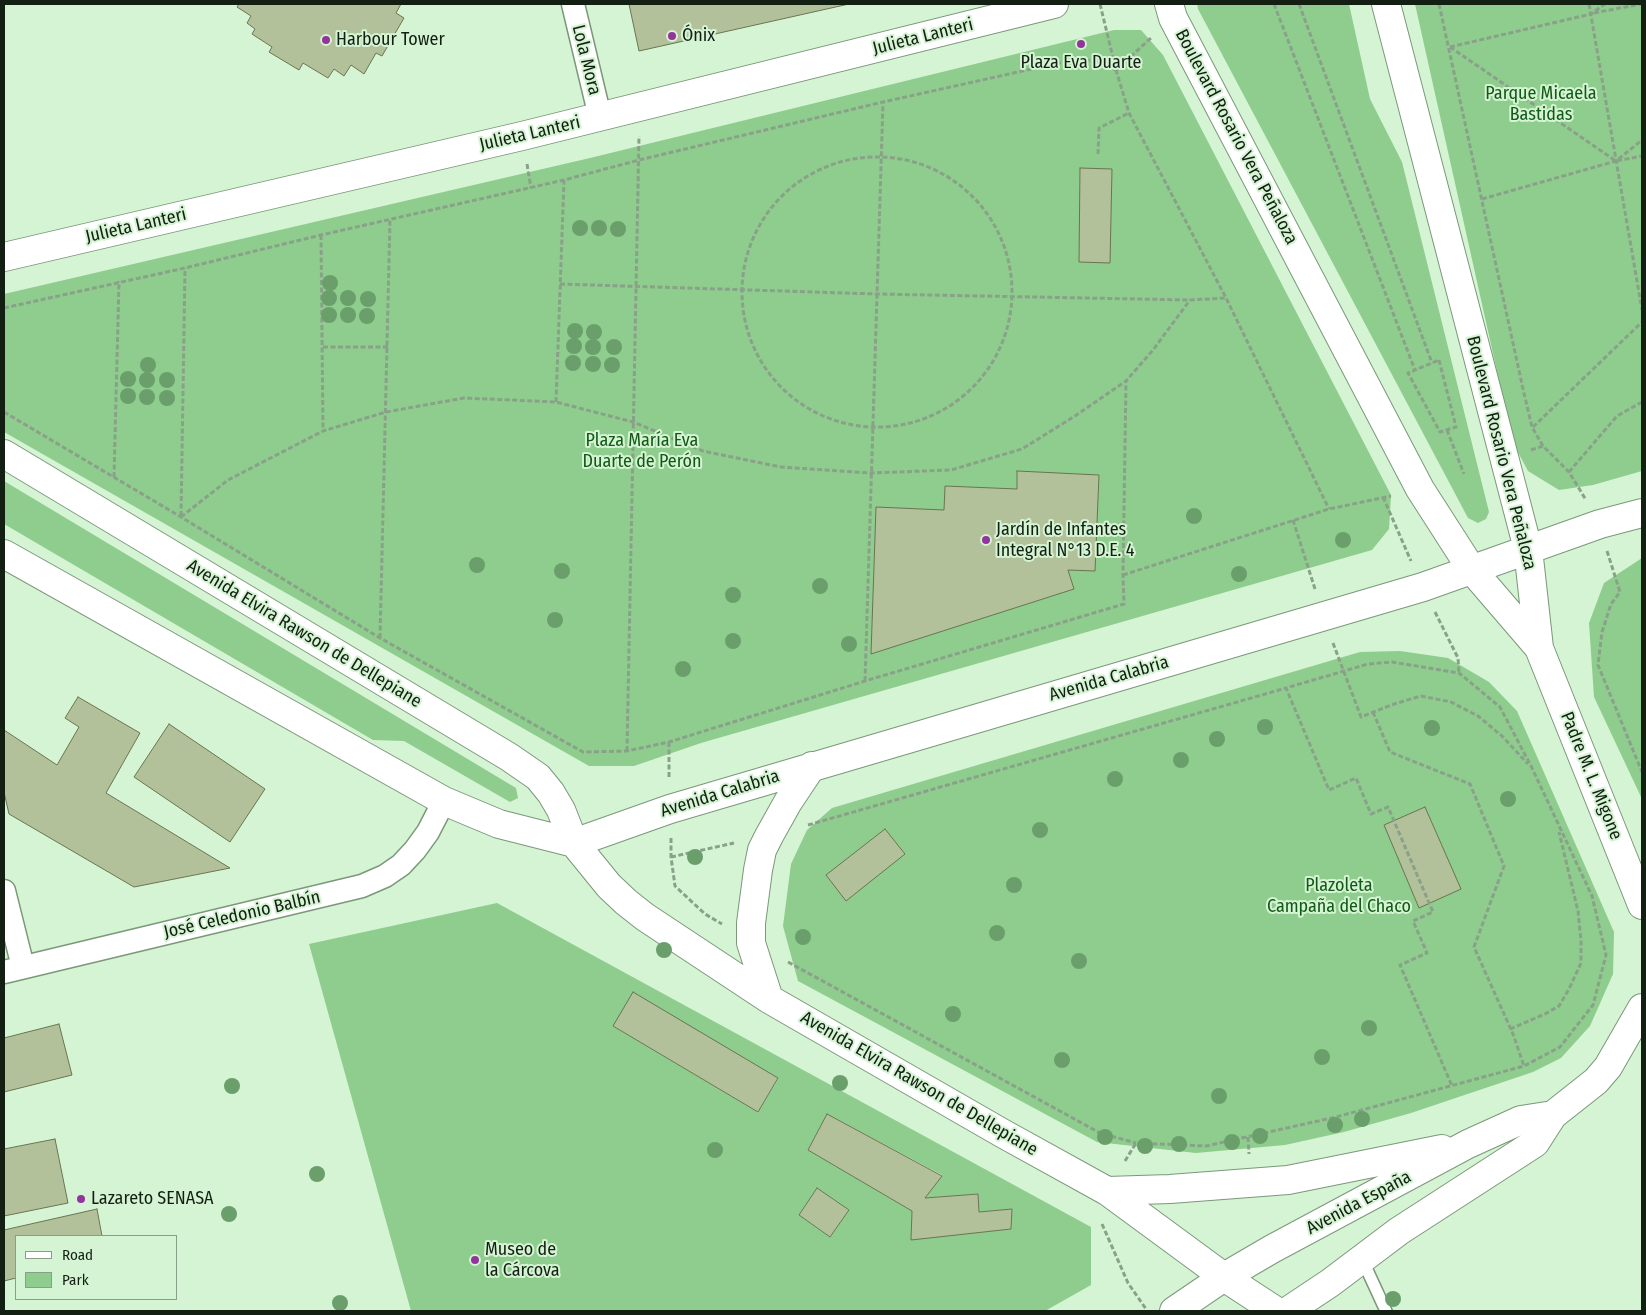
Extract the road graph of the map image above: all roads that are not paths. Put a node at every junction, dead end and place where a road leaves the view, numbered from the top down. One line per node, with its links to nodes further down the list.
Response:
1 (573, 4): 5 (street, Lola Mora)
2 (1054, 4): 5 (main road, Julieta Lanteri)
3 (1170, 4): 11 (main road, Boulevard Rosario Vera Peñaloza)
4 (1386, 4): 9 (main road, Boulevard Rosario Vera Peñaloza)
5 (600, 117): 6 (main road, Julieta Lanteri)
6 (4, 257)
7 (4, 454): 15 (main road, Avenida Elvira Rawson de Dellepiane)
8 (1642, 513): 9 (main road, Avenida Calabria)
9 (1528, 550): 11 (main road, Avenida Calabria); 12 (main road, Boulevard Rosario Vera Peñaloza)
10 (4, 554): 14 (main road)
11 (1472, 570): 12 (main road, Boulevard Rosario Vera Peñaloza); 13 (main road, Avenida Calabria)
12 (1539, 648): 17 (main road, Padre M. L. Migone)
13 (812, 766): 15 (main road, Avenida Calabria); 19 (main road)
14 (444, 801): 15 (main road); 18 (street, José Celedonio Balbín)
15 (574, 843): 19 (main road, Avenida Elvira Rawson de Dellepiane)
16 (4, 891): 18 (street)
17 (1640, 894)
18 (13, 969)
19 (769, 999): 23 (main road, Avenida Elvira Rawson de Dellepiane)
20 (1642, 1008): 21 (main road, Avenida España)
21 (1553, 1115): 22 (main road, Avenida España); 24 (main road, Avenida España)
22 (1468, 1144): 23 (main road); 25 (main road, Avenida España)
23 (1107, 1191): 25 (main road, Avenida Elvira Rawson de Dellepiane)
24 (1362, 1259): 29 (main road, Avenida España); 30 (lane)
25 (1224, 1277): 26 (main road, Avenida España); 27 (main road); 28 (main road, Avenida Elvira Rawson de Dellepiane)
26 (1174, 1311)
27 (1202, 1311)
28 (1276, 1311)
29 (1288, 1311)
30 (1386, 1311)

